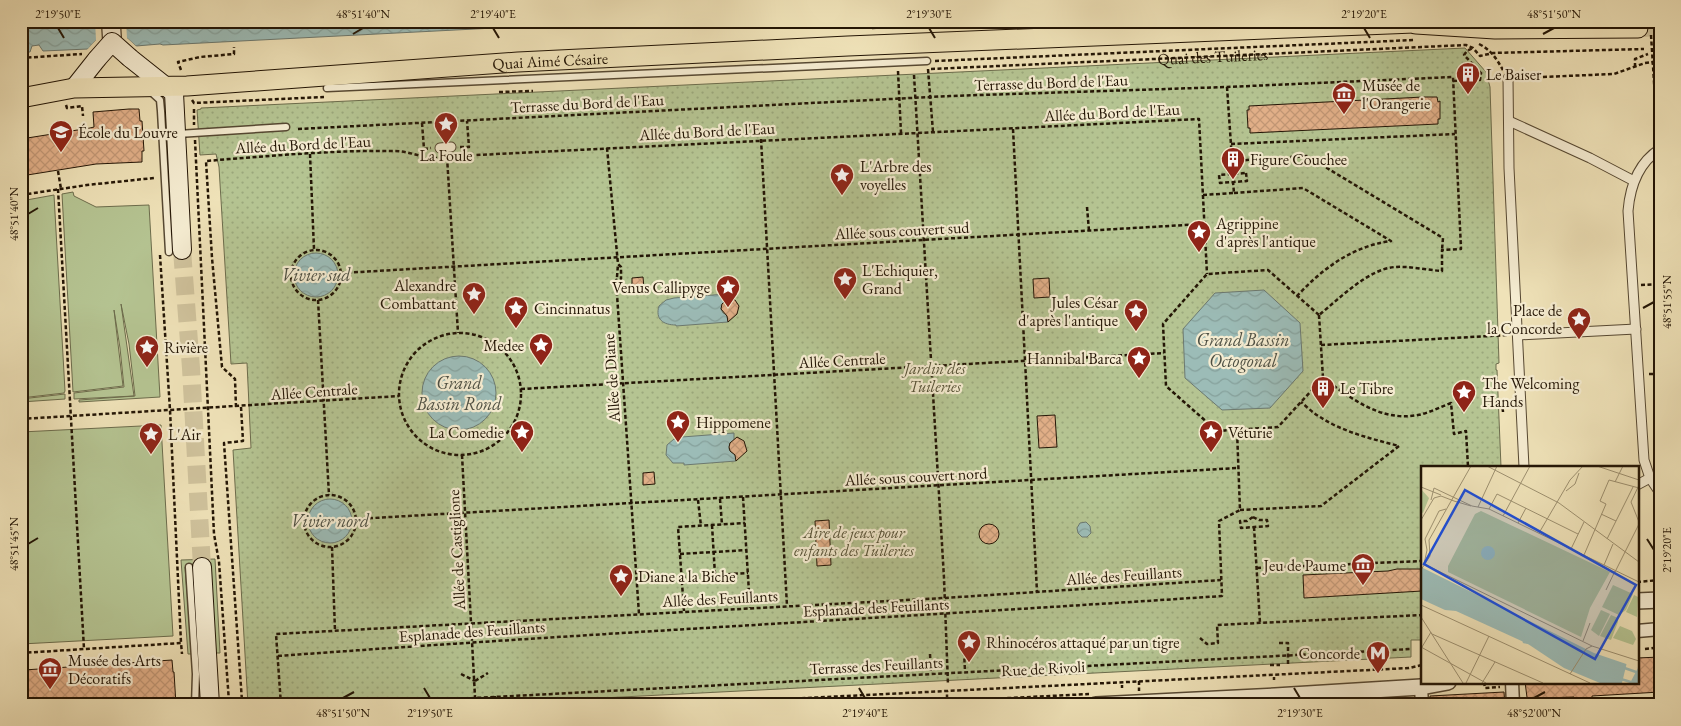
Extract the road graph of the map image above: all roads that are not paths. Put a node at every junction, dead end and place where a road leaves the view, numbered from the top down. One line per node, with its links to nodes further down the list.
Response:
1 (111, 21): 4 (main road)
2 (1420, 28): 3 (main road); 5 (main road, Quai des Tuileries)
3 (1644, 29)
4 (112, 42): 9 (main road, bridge); 11 (main road, bridge)
5 (935, 42): 9 (main road, Quai Aimé Césaire)
6 (927, 61): 10 (lane, Quai Aimé Césaire)
7 (1508, 78): 13 (street)
8 (145, 86): 9 (main road, Quai Aimé Césaire); 11 (main road, Quai Aimé Césaire); 18 (lane)
9 (166, 86): 15 (main road)
10 (327, 88)
11 (70, 96): 12 (main road, Quai Aimé Césaire)
12 (21, 98)
13 (1509, 121): 17 (street); 20 (street)
14 (286, 127): 15 (lane)
15 (177, 134): 18 (main road)
16 (1660, 149): 17 (street)
17 (1634, 181): 19 (street)
18 (175, 251)
19 (1636, 329): 20 (street); 22 (street)
20 (1518, 335): 21 (street)
21 (1524, 466)
22 (1650, 478): 23 (street); 24 (street)
23 (1638, 484)
24 (1660, 493)
25 (195, 567): 35 (lane); 36 (main road)
26 (1660, 600): 27 (street)
27 (1638, 601)
28 (1660, 629): 29 (street)
29 (1638, 631)
30 (1437, 684): 32 (street)
31 (1505, 684): 39 (street)
32 (1421, 687): 34 (street); 38 (street)
33 (1140, 700): 34 (street); 37 (street)
34 (1288, 700)
35 (196, 705)
36 (210, 705)
37 (1096, 705)
38 (1422, 705)
39 (1513, 705)

